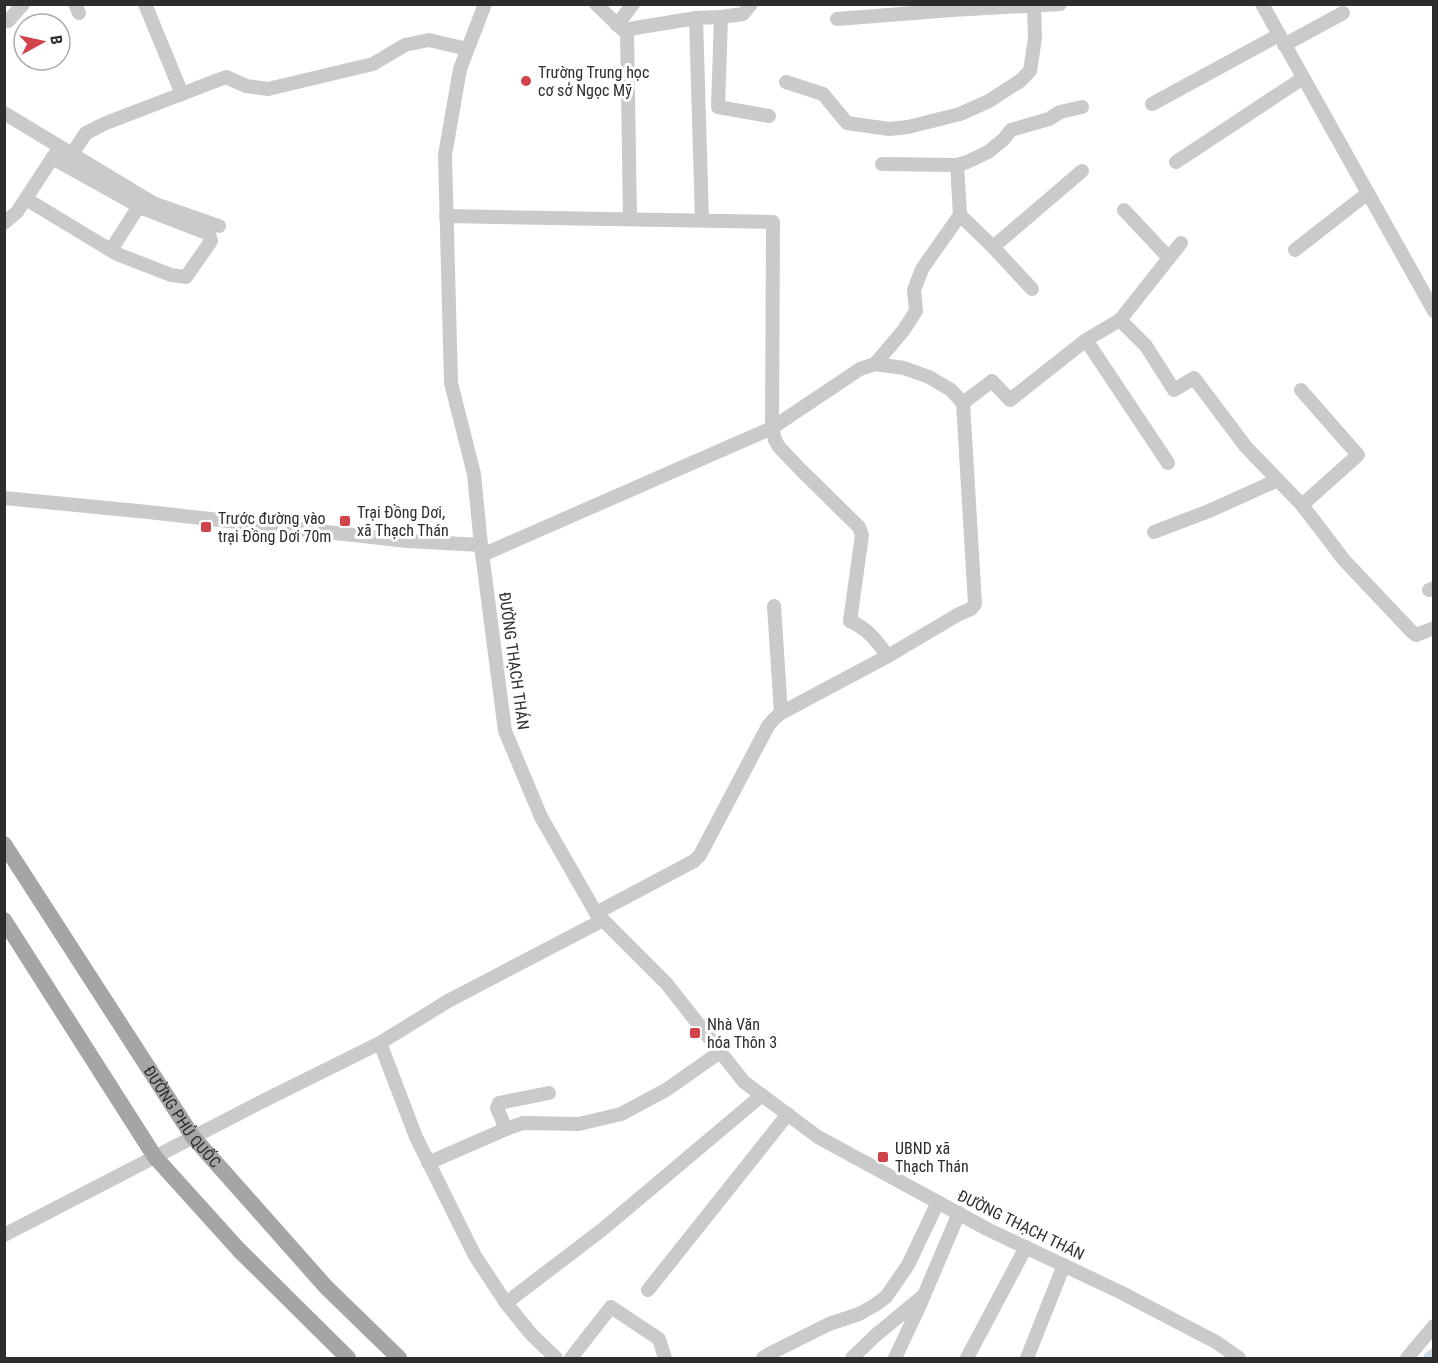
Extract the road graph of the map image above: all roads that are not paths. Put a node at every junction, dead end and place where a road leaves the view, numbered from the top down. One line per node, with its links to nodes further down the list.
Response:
1 (23, 4): 15 (street)
2 (145, 4): 21 (street)
3 (485, 4): 18 (street, ĐƯỜNG THẠCH THÁN)
4 (596, 4): 16 (street)
5 (633, 4): 16 (street)
6 (751, 4): 12 (street)
7 (1060, 4): 10 (street)
8 (1262, 4): 17 (street)
9 (1013, 6): 10 (street); 14 (street)
10 (1034, 6): 20 (street)
11 (1343, 13): 17 (street)
12 (721, 17): 13 (street); 25 (street)
13 (696, 18): 16 (street); 38 (street)
14 (837, 19)
15 (8, 21)
16 (622, 27): 37 (street)
17 (1282, 40): 19 (street); 22 (street)
18 (467, 49): 21 (street); 36 (street, ĐƯỜNG THẠCH THÁN)
19 (1303, 78): 27 (street); 31 (street)
20 (786, 82)
21 (182, 94): 26 (street)
22 (1152, 104)
23 (1082, 107): 29 (street)
24 (4, 113): 26 (street)
25 (770, 116)
26 (61, 153): 32 (street); 33 (street); 40 (street)
27 (1176, 162)
28 (882, 164): 29 (street)
29 (957, 165): 35 (street)
30 (1082, 171): 42 (street)
31 (1368, 193): 44 (street); 47 (street)
32 (26, 199): 39 (street); 43 (street)
33 (139, 207): 43 (street); 43 (street)
34 (1124, 210): 45 (street)
35 (960, 215): 42 (street); 50 (street)
36 (446, 216): 37 (street); 59 (street, ĐƯỜNG THẠCH THÁN)
37 (630, 219): 38 (street)
38 (702, 220): 53 (street)
39 (5, 221)
40 (219, 226)
41 (1180, 243): 45 (street)
42 (993, 247): 46 (street)
43 (111, 250)
44 (1295, 250)
45 (1169, 258): 48 (street)
46 (1032, 289)
47 (1434, 311)
48 (1120, 320): 49 (street); 55 (street)
49 (1086, 340): 52 (street); 54 (street)
50 (875, 364): 52 (street); 53 (street)
51 (1301, 390): 57 (street)
52 (963, 403): 62 (street)
53 (772, 428): 59 (street); 62 (street)
54 (1168, 463)
55 (1278, 480): 57 (street); 58 (street)
56 (4, 498): 59 (street)
57 (1302, 505): 61 (street)
58 (1154, 532)
59 (481, 550): 65 (street, ĐƯỜNG THẠCH THÁN)
60 (774, 606): 63 (street)
61 (1434, 628)
62 (888, 656): 63 (street)
63 (781, 713): 65 (street)
64 (4, 844): 73 (main road, ĐƯỜNG PHỦ QUỐC)
65 (600, 917): 67 (street); 68 (street, ĐƯỜNG THẠCH THÁN)
66 (4, 920): 74 (main road)
67 (380, 1043): 73 (street); 75 (street)
68 (720, 1052): 70 (street, ĐƯỜNG THẠCH THÁN); 72 (street)
69 (549, 1093): 72 (street)
70 (762, 1095): 71 (street, ĐƯỜNG THẠCH THÁN); 83 (street)
71 (788, 1114): 76 (street, ĐƯỜNG THẠCH THÁN); 81 (street)
72 (506, 1129): 75 (street)
73 (193, 1137): 74 (street); 86 (main road, ĐƯỜNG PHỦ QUỐC)
74 (155, 1157): 78 (street); 85 (main road)
75 (428, 1163): 83 (street)
76 (938, 1202): 77 (street, ĐƯỜNG THẠCH THÁN); 90 (street)
77 (958, 1213): 79 (street, ĐƯỜNG THẠCH THÁN); 82 (street)
78 (4, 1235)
79 (1026, 1247): 80 (street, ĐƯỜNG THẠCH THÁN); 93 (street)
80 (1064, 1265): 94 (street); 95 (street, ĐƯỜNG THẠCH THÁN)
81 (648, 1290)
82 (924, 1296): 91 (street); 92 (street)
83 (506, 1303): 87 (street)
84 (1434, 1326): 96 (street)
85 (348, 1359)
86 (399, 1359)
87 (556, 1359)
88 (571, 1359): 89 (street)
89 (665, 1359)
90 (763, 1359)
91 (852, 1359)
92 (895, 1359)
93 (967, 1359)
94 (1027, 1359)
95 (1239, 1359)
96 (1407, 1359)

